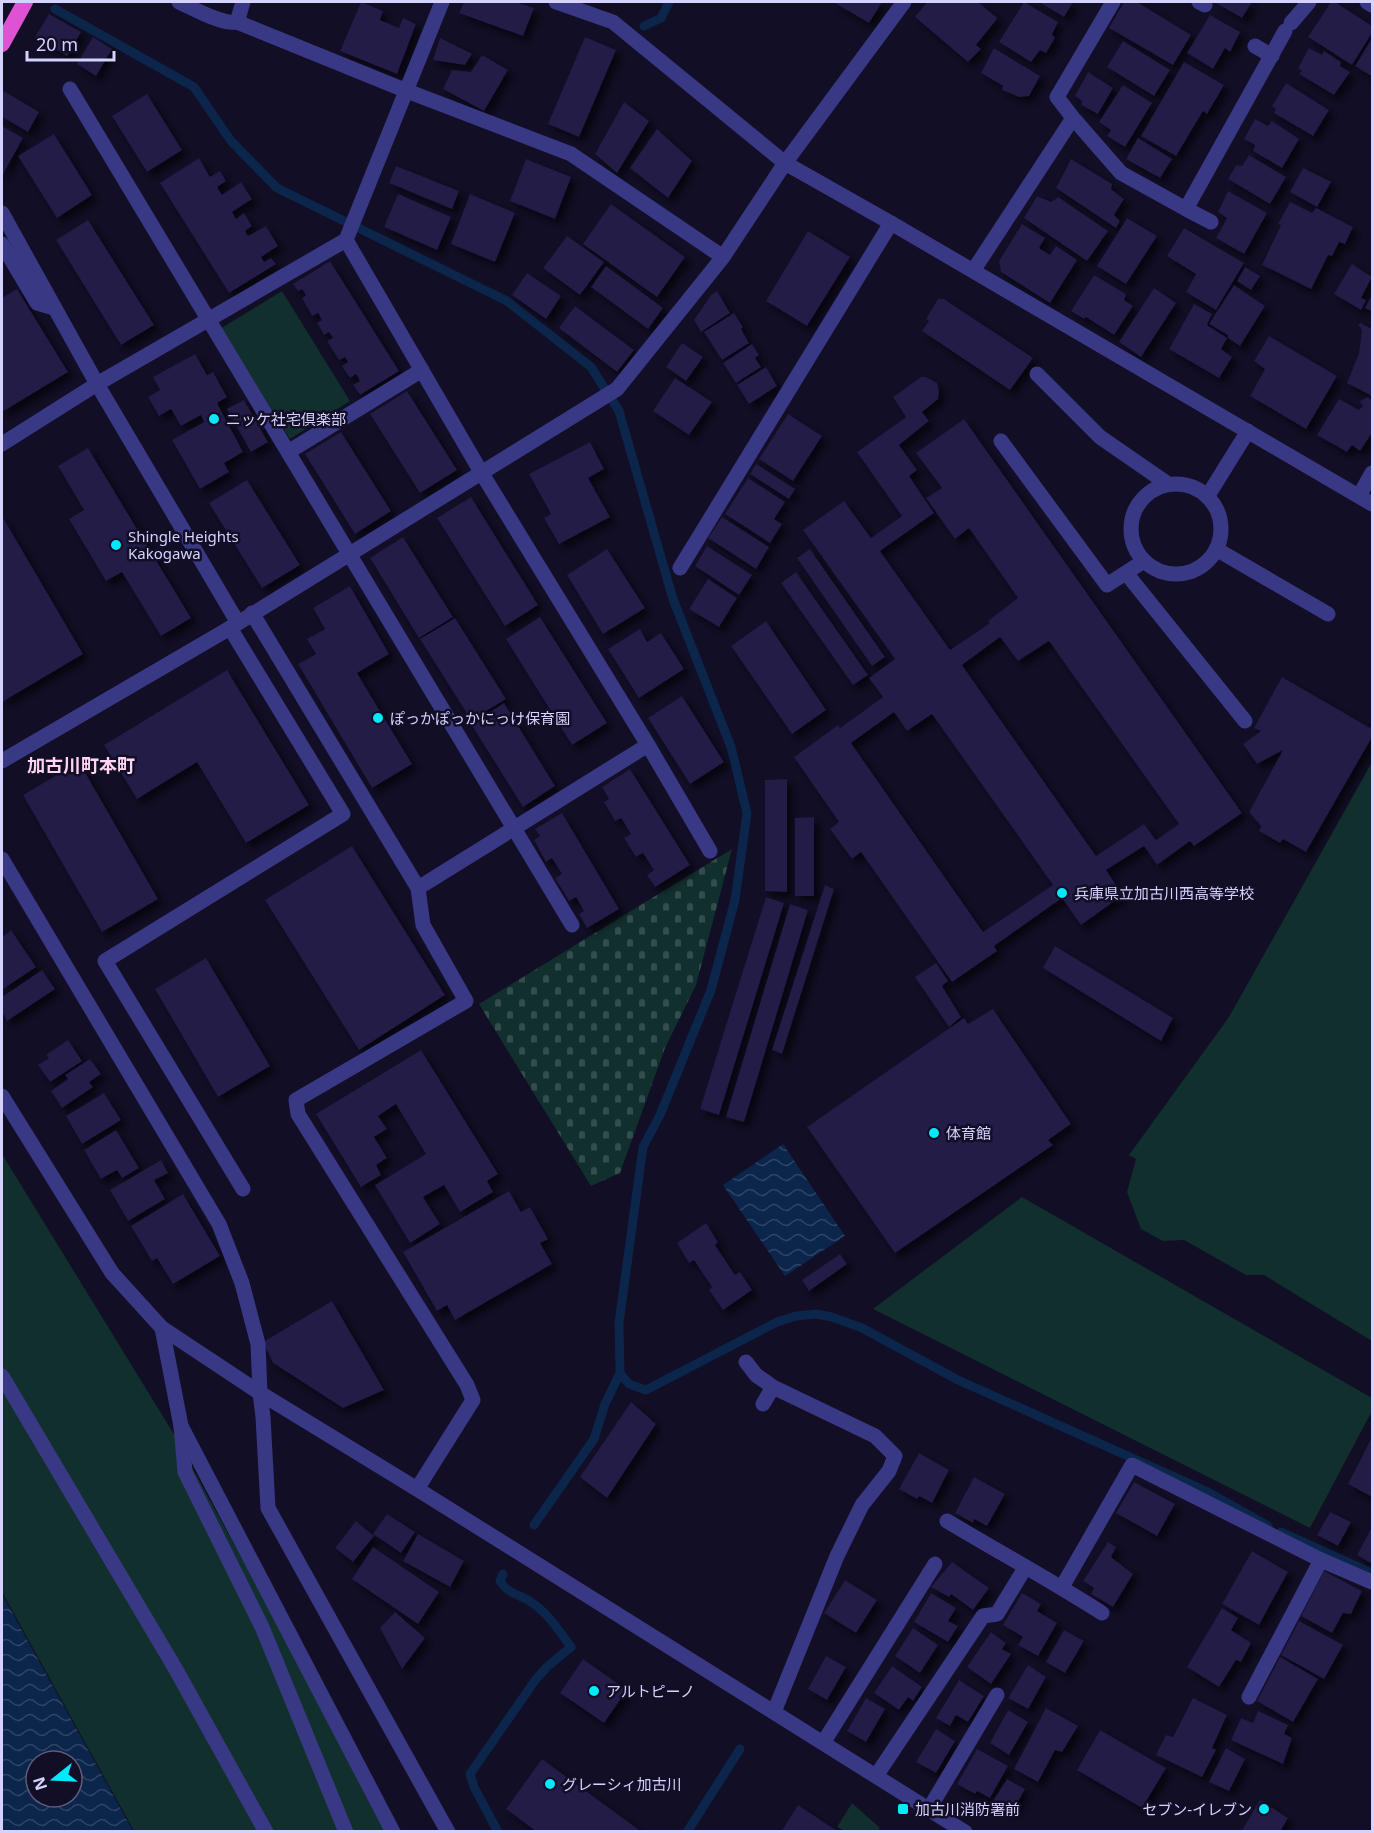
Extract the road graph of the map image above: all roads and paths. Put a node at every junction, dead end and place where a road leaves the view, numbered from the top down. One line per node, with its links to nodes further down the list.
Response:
1 (25, 2): 12 (highway)
2 (179, 2): 11 (street)
3 (243, 2): 11 (street)
4 (442, 2): 16 (street)
5 (556, 2): 18 (street)
6 (904, 2): 18 (street)
7 (1113, 2): 17 (street)
8 (1310, 2): 14 (street)
9 (1367, 2): 10 (street)
10 (1372, 5)
11 (230, 22): 16 (street)
12 (2, 44)
13 (1255, 46): 14 (street)
14 (1272, 56): 19 (street)
15 (70, 89): 28 (street)
16 (407, 91): 23 (street); 25 (street)
17 (1073, 118): 19 (street); 26 (street)
18 (785, 163): 22 (street); 25 (street)
19 (1186, 209): 21 (street)
20 (2, 213): 27 (street)
21 (1211, 222)
22 (891, 223): 26 (street); 44 (street)
23 (350, 230): 28 (street); 29 (street)
24 (2, 244): 27 (street)
25 (723, 257): 36 (street)
26 (973, 271): 32 (street)
27 (54, 308): 31 (street)
28 (209, 319): 31 (street); 35 (street)
29 (422, 370): 35 (street); 36 (street)
30 (1037, 374): 38 (street)
31 (96, 384): 34 (street); 48 (street)
32 (1248, 431): 39 (street); 40 (street)
33 (1001, 441): 45 (street)
34 (2, 444)
35 (288, 452): 42 (street)
36 (481, 472): 42 (street); 50 (street)
37 (1372, 473): 40 (street)
38 (1168, 484): 39 (street); 43 (street)
39 (1207, 497): 41 (street)
40 (1366, 500)
41 (1216, 549): 43 (street); 47 (street)
42 (349, 554): 46 (street); 52 (street)
43 (1144, 561): 45 (street)
44 (680, 568)
45 (1126, 573): 49 (street)
46 (252, 613): 48 (street); 55 (street)
47 (1328, 614)
48 (234, 625): 51 (street); 58 (street)
49 (1245, 721)
50 (648, 745): 52 (street); 53 (street)
51 (2, 761)
52 (515, 828): 55 (street); 56 (street)
53 (710, 851)
54 (2, 860): 63 (street)
55 (418, 888): 66 (street)
56 (572, 926)
57 (2, 1096): 59 (street)
58 (243, 1189)
59 (162, 1328): 63 (street); 65 (street)
60 (746, 1362): 62 (street)
61 (2, 1376): 80 (street)
62 (773, 1387): 64 (street); 76 (street)
63 (260, 1393): 66 (street); 83 (street)
64 (763, 1404)
65 (181, 1426): 81 (street); 82 (street)
66 (417, 1489): 76 (street)
67 (947, 1521): 70 (street)
68 (1321, 1560): 71 (street); 72 (street); 75 (street)
69 (934, 1564): 77 (street)
70 (1025, 1568): 72 (street); 78 (street)
71 (1372, 1582)
72 (1062, 1587): 73 (street)
73 (1102, 1613)
74 (997, 1695): 79 (street)
75 (1249, 1697)
76 (774, 1712): 77 (street)
77 (823, 1743): 78 (street)
78 (876, 1776): 79 (street)
79 (928, 1809): 84 (street)
80 (266, 1832)
81 (346, 1832)
82 (393, 1832)
83 (448, 1832)
84 (965, 1832)

